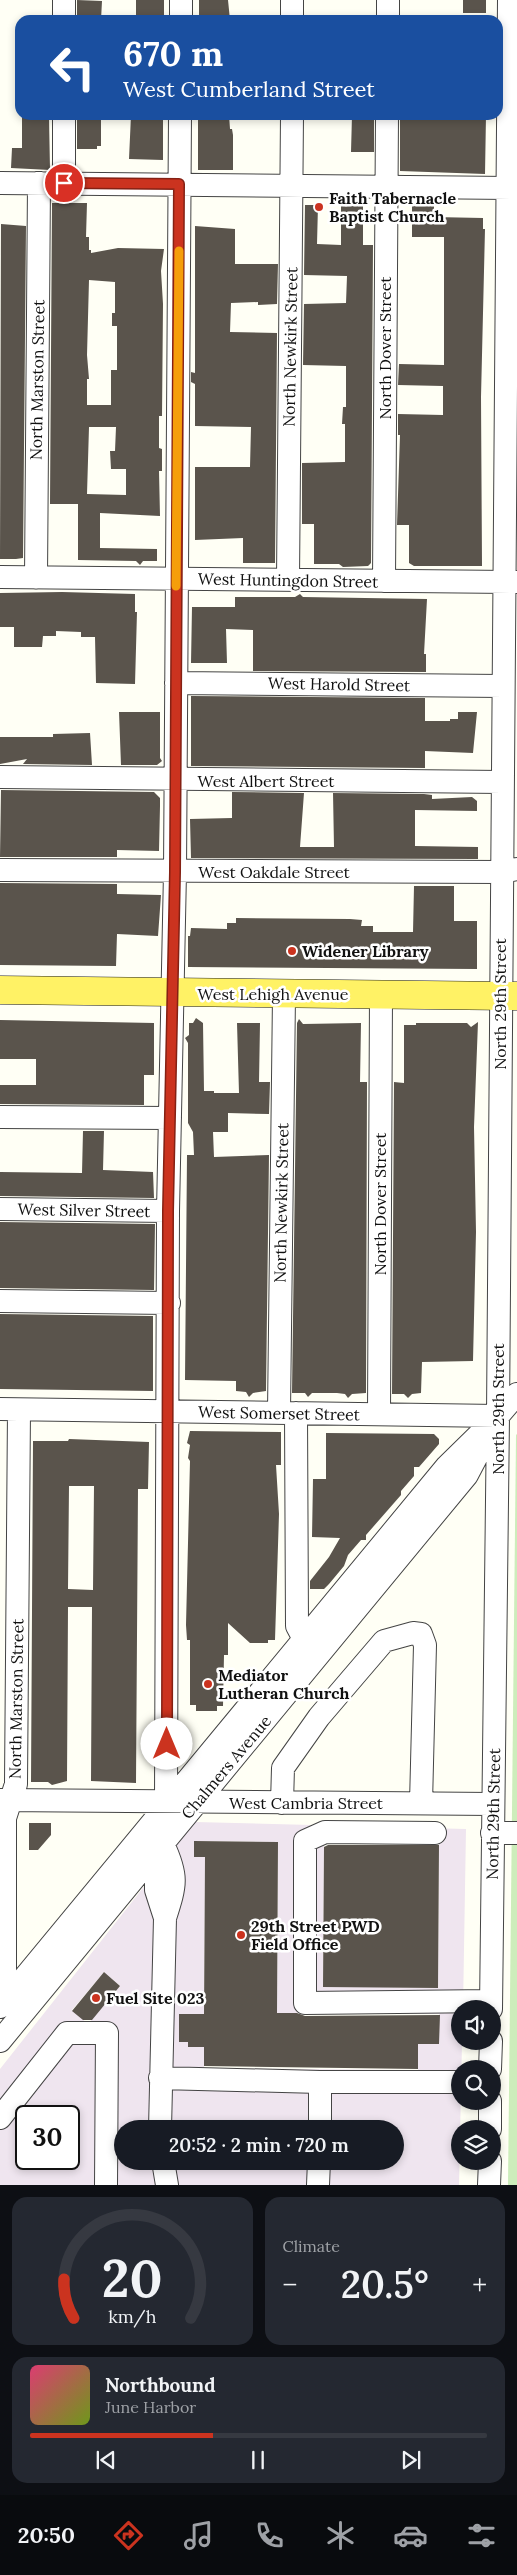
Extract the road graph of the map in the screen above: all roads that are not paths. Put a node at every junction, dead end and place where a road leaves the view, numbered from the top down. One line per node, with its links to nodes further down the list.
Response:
1 (64, 0): 6 (street)
2 (181, 0): 7 (street)
3 (292, 0): 8 (street)
4 (388, 0): 9 (street)
5 (509, 0): 20 (street, North 29th Street)
6 (64, 15)
7 (181, 15)
8 (292, 15)
9 (388, 15)
10 (64, 120): 16 (street)
11 (180, 120): 17 (street)
12 (292, 120): 18 (street, North Newkirk Street)
13 (387, 120): 19 (street, North Dover Street)
14 (0, 183): 15 (street)
15 (39, 183): 16 (street); 22 (street, North Marston Street)
16 (64, 183): 17 (street)
17 (179, 184): 18 (street); 23 (street)
18 (292, 185): 19 (street); 24 (street, North Newkirk Street)
19 (386, 186): 20 (street); 25 (street, North Dover Street)
20 (512, 188): 26 (street, North 29th Street)
21 (0, 577): 22 (street, West Huntingdon Street)
22 (36, 578): 23 (street, West Huntingdon Street)
23 (176, 579): 24 (street, West Huntingdon Street); 27 (street)
24 (288, 580): 25 (street, West Huntingdon Street)
25 (384, 581): 26 (street, West Huntingdon Street)
26 (510, 582): 28 (street, North 29th Street)
27 (176, 683): 28 (street, West Harold Street); 30 (street)
28 (503, 686): 31 (street, North 29th Street)
29 (0, 777): 30 (street, West Albert Street)
30 (174, 780): 31 (street, West Albert Street); 34 (street)
31 (502, 782): 33 (street, North 29th Street)
32 (0, 870): 34 (street, West Oakdale Street)
33 (509, 870): 34 (street, West Oakdale Street); 39 (street, North 29th Street)
34 (175, 872): 36 (street)
35 (0, 990): 36 (main road, West Lehigh Avenue)
36 (171, 993): 38 (main road, West Lehigh Avenue); 41 (street)
37 (381, 994): 38 (main road, West Lehigh Avenue); 39 (main road, West Lehigh Avenue); 50 (street, North Dover Street)
38 (284, 995): 49 (street, North Newkirk Street)
39 (508, 996): 51 (street, North 29th Street)
40 (0, 1117): 41 (street)
41 (170, 1118): 43 (street)
42 (0, 1209): 43 (street, West Silver Street)
43 (168, 1211): 45 (street)
44 (0, 1301): 45 (street)
45 (169, 1303): 48 (street)
46 (516, 1396): 51 (street, Chalmers Avenue)
47 (9, 1410): 48 (street, West Somerset Street); 53 (street, North Marston Street)
48 (169, 1411): 49 (street, West Somerset Street); 54 (street)
49 (287, 1413): 50 (street, West Somerset Street); 52 (street, North Newkirk Street)
50 (379, 1414): 51 (street, West Somerset Street)
51 (498, 1416): 52 (street, Chalmers Avenue); 58 (street, North 29th Street)
52 (312, 1646): 54 (street, Chalmers Avenue); 55 (street, Chalmers Avenue)
53 (5, 1800): 54 (street, West Cambria Street); 64 (street, North Marston Street)
54 (166, 1803): 55 (street, West Cambria Street); 62 (street); 64 (street, Chalmers Avenue)
55 (196, 1804): 56 (street, West Cambria Street); 62 (street, Chalmers Avenue)
56 (282, 1804): 57 (street, West Cambria Street); 57 (street)
57 (421, 1804): 58 (street, West Cambria Street)
58 (493, 1804): 60 (street, North 29th Street)
59 (435, 1833): 65 (street)
60 (492, 1833): 61 (street); 63 (street, North 29th Street)
61 (517, 1833)
62 (163, 1844): 64 (street, Chalmers Avenue); 67 (street)
63 (491, 2000)
64 (13, 2003): 66 (street, Chalmers Avenue)
65 (451, 2005)
66 (0, 2041)
67 (160, 2078): 68 (street); 71 (street)
68 (320, 2082): 69 (street); 72 (street)
69 (451, 2082)
70 (0, 2118): 76 (street)
71 (160, 2120)
72 (320, 2120)
73 (164, 2170): 77 (street)
74 (319, 2170): 78 (street)
75 (490, 2170): 79 (street)
76 (106, 2185)
77 (167, 2185)
78 (318, 2185)
79 (489, 2185)

